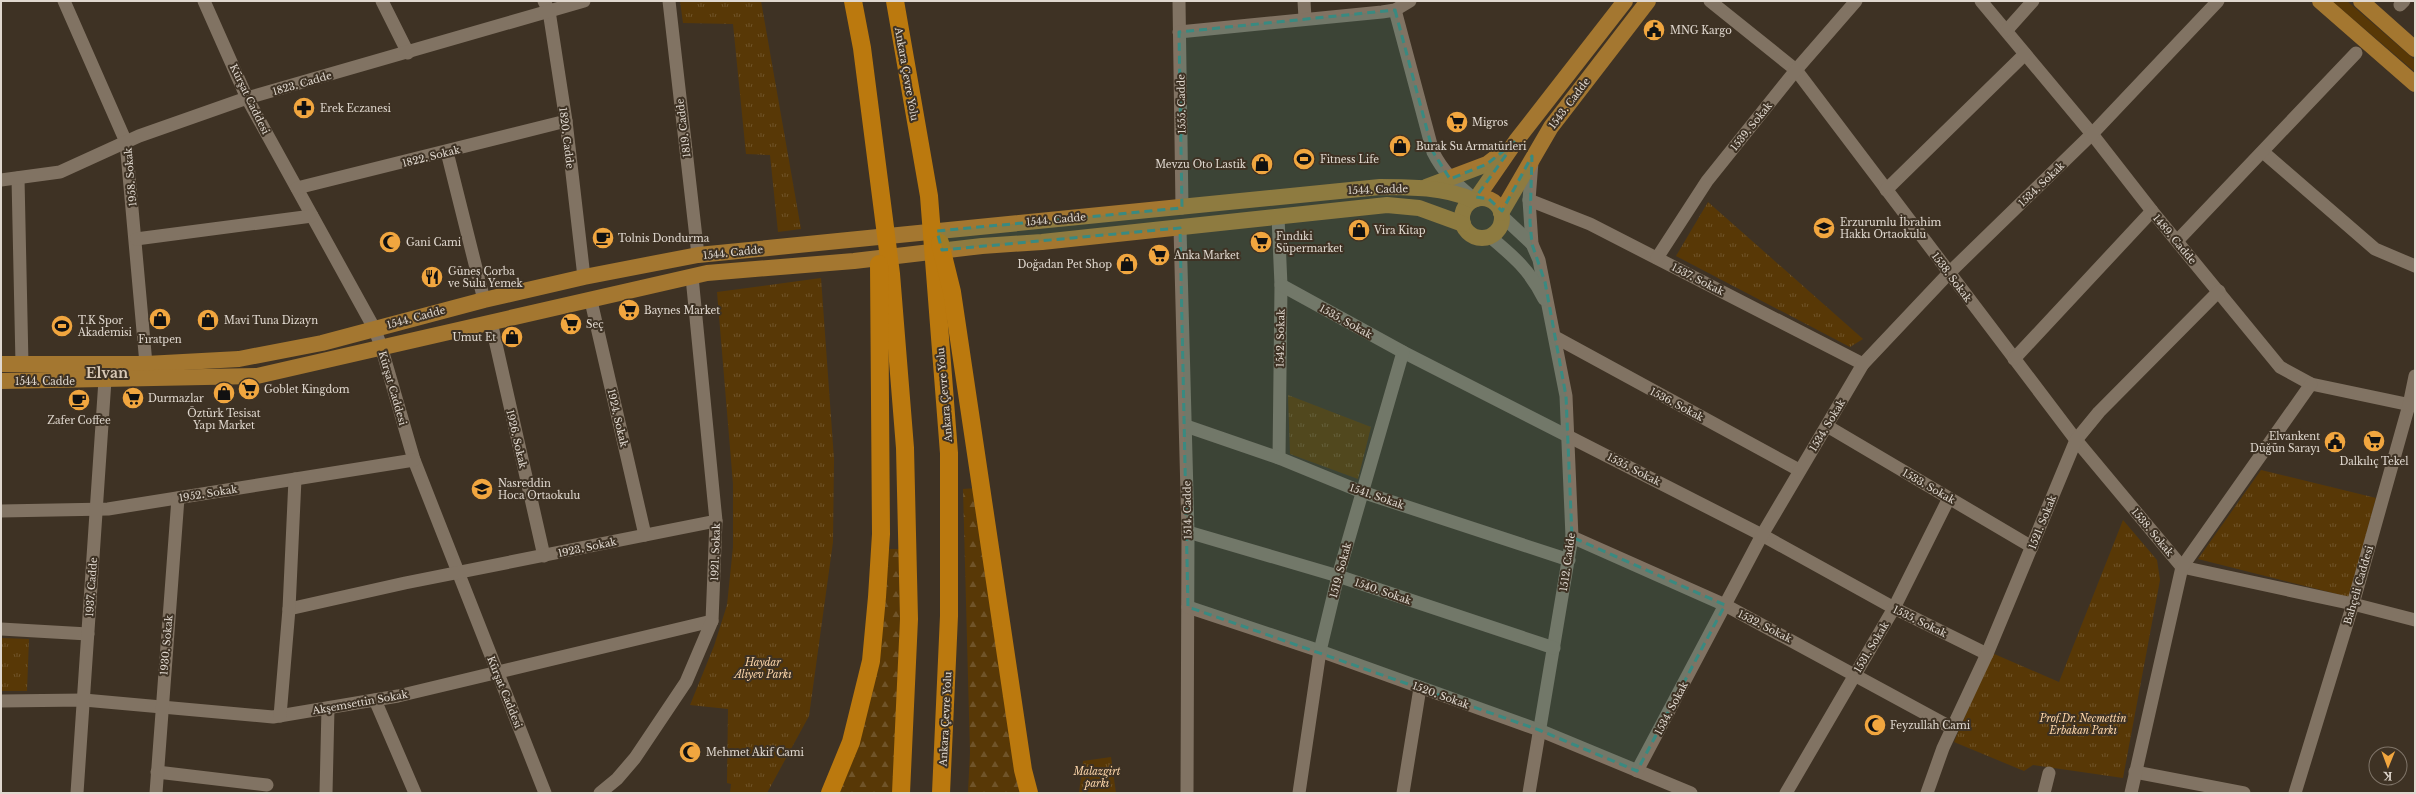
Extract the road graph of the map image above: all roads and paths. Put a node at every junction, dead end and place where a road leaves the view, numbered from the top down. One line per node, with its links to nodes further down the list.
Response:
1 (64, 1): 35 (street, 1958. Sokak)
2 (204, 1): 31 (street, Kürşat Caddesi)
3 (382, 1): 26 (street)
4 (584, 1): 20 (street, 1823. Cadde)
5 (668, 1): 60 (street, 1819. Cadde)
6 (853, 1): 42 (highway)
7 (895, 1): 46 (highway, Ankara Çevre Yolu)
8 (1179, 1): 24 (street, 1555. Cadde)
9 (1304, 1): 22 (street)
10 (1410, 1): 21 (street)
11 (1625, 1): 34 (main road, 1543. Cadde)
12 (1648, 1): 38 (main road, 1543. Cadde)
13 (1710, 1): 29 (street, 1538. Sokak)
14 (1856, 1): 29 (street, 1539. Sokak)
15 (1981, 1): 23 (street, 1489. Cadde)
16 (2033, 1): 23 (street)
17 (2218, 1): 33 (street, 1534. Sokak)
18 (2320, 1): 30 (main road)
19 (2361, 1): 25 (main road)
20 (547, 6): 26 (street, 1823. Cadde); 32 (street, 1820. Cadde)
21 (1395, 10): 22 (street); 40 (street)
22 (1305, 18): 24 (street)
23 (2007, 30): 28 (street, 1489. Cadde)
24 (1179, 32): 49 (street, 1555. Cadde)
25 (2415, 49)
26 (408, 53): 31 (street, 1823. Cadde)
27 (2356, 53): 37 (street)
28 (2025, 54): 33 (street, 1489. Cadde); 45 (street)
29 (1796, 70): 45 (street, 1538. Sokak); 61 (street, 1539. Sokak)
30 (2415, 84)
31 (247, 98): 35 (street, 1823. Cadde); 43 (street, Kürşat Caddesi)
32 (566, 121): 36 (street, 1822. Sokak); 64 (street, 1820. Cadde)
33 (2092, 134): 50 (street, 1489. Cadde); 63 (street, 1534. Sokak)
34 (1516, 141): 40 (main road); 47 (main road, 1543. Cadde)
35 (126, 142): 39 (street, 1823. Cadde); 57 (street, 1958. Sokak)
36 (447, 152): 43 (street, 1822. Sokak); 68 (street)
37 (2263, 152): 58 (street); 62 (street)
38 (1532, 156): 48 (street); 51 (main road, 1543. Cadde)
39 (18, 178): 41 (street, 1823. Cadde); 78 (street)
40 (1450, 179): 44 (main road); 47 (street)
41 (1, 180)
42 (878, 183): 144 (highway); 145 (highway)
43 (297, 188): 52 (street, Kürşat Caddesi)
44 (1421, 189): 47 (main road, 1544. Cadde); 49 (main road, 1544. Cadde)
45 (1886, 190): 63 (street, 1538. Sokak)
46 (929, 196): 146 (highway, Ankara Çevre Yolu); 147 (highway)
47 (1474, 199): 51 (main road); 54 (main road)
48 (1530, 200): 59 (street); 61 (street, 1537. Sokak)
49 (1182, 208): 60 (main road, 1544. Cadde)
50 (2152, 211): 58 (street, 1489. Cadde); 76 (street)
51 (1501, 214): 56 (main road); 59 (street, 1512. Cadde)
52 (312, 216): 57 (street); 72 (street, Kürşat Caddesi)
53 (1278, 217): 54 (main road, 1544. Cadde); 55 (main road, 1544. Cadde); 66 (street, 1542. Sokak)
54 (1463, 224): 56 (main road)
55 (1180, 228): 65 (main road, 1544. Cadde); 86 (street, 1514. Cadde)
56 (1489, 236): 70 (street, 1512. Cadde)
57 (136, 239): 79 (street, 1958. Sokak)
58 (2178, 240): 67 (street, 1489. Cadde)
59 (1532, 244): 70 (street, 1512. Cadde)
60 (698, 255): 64 (main road, 1544. Cadde)
61 (1657, 258): 80 (street, 1537. Sokak)
62 (2415, 266)
63 (1949, 273): 76 (street, 1538. Sokak); 80 (street, 1534. Sokak)
64 (584, 277): 68 (main road, 1544. Cadde)
65 (692, 277): 69 (main road, 1544. Cadde); 99 (street, 1921. Sokak)
66 (1281, 285): 75 (street, 1535. Sokak); 90 (street, 1542. Sokak)
67 (2219, 292): 84 (street, 1489. Cadde); 89 (street, 1521. Sokak)
68 (484, 300): 72 (main road, 1544. Cadde)
69 (591, 301): 71 (main road, 1544. Cadde); 102 (street, 1924. Sokak)
70 (1548, 305): 73 (street, 1512. Cadde)
71 (491, 322): 74 (main road, 1544. Cadde); 105 (street, 1926. Sokak)
72 (374, 328): 74 (street, Kürşat Caddesi); 79 (main road, 1544. Cadde)
73 (1556, 337): 88 (street, 1512. Cadde); 92 (street, 1536. Sokak)
74 (381, 346): 83 (main road, 1544. Cadde); 91 (street, Kürşat Caddesi)
75 (1403, 352): 88 (street, 1535. Sokak); 94 (street, 1519. Sokak)
76 (2014, 359): 89 (street, 1538. Sokak)
77 (1, 364): 78 (main road, 1544. Cadde)
78 (22, 364): 79 (main road, 1544. Cadde)
79 (146, 364)
80 (1863, 364): 87 (street, 1534. Sokak)
81 (2415, 376): 85 (street, Bahçeli Caddesi)
82 (1, 380): 83 (main road, 1544. Cadde)
83 (105, 380): 97 (street, 1937. Cadde)
84 (2311, 384): 85 (street, 1489. Cadde); 107 (street)
85 (2412, 405): 110 (street, Bahçeli Caddesi)
86 (1186, 426): 90 (street, 1541. Sokak); 100 (street, 1514. Cadde)
87 (1826, 426): 92 (street, 1534. Sokak); 96 (street, 1533. Sokak)
88 (1568, 435): 101 (street, 1535. Sokak); 103 (street, 1512. Cadde)
89 (2076, 440): 104 (street, 1521. Sokak); 107 (street, 1538. Sokak)
90 (1279, 458): 94 (street, 1541. Sokak)
91 (414, 460): 93 (street, 1952. Sokak); 108 (street, Kürşat Caddesi)
92 (1799, 470): 101 (street, 1534. Sokak)
93 (295, 479): 95 (street, 1952. Sokak); 114 (street)
94 (1362, 492): 106 (street, 1541. Sokak); 109 (street, 1519. Sokak)
95 (178, 498): 97 (street, 1952. Sokak); 128 (street, 1930. Sokak)
96 (1949, 498): 104 (street, 1533. Sokak); 113 (street, 1531. Sokak)
97 (97, 510): 98 (street, 1952. Sokak); 118 (street, 1937. Cadde)
98 (1, 511)
99 (716, 521): 102 (street, 1923. Sokak); 116 (street, 1921. Sokak)
100 (1188, 532): 109 (street, 1540. Sokak); 112 (street, 1514. Cadde)
101 (1762, 535): 111 (street, 1534. Sokak); 113 (street, 1535. Sokak)
102 (644, 536): 105 (street, 1923. Sokak)
103 (1572, 537): 106 (street, 1512. Cadde); 111 (street, 1532. Sokak)
104 (2032, 547): 121 (street, 1521. Sokak)
105 (544, 556): 108 (street, 1923. Sokak)
106 (1569, 560): 119 (street, 1512. Cadde)
107 (2182, 567): 110 (street); 135 (street)
108 (458, 574): 114 (street, 1923. Sokak); 122 (street, Kürşat Caddesi)
109 (1338, 576): 119 (street, 1540. Sokak); 120 (street, 1519. Sokak)
110 (2353, 604): 115 (street); 158 (street, Bahçeli Caddesi)
111 (1725, 605): 123 (street, 1532. Sokak); 133 (street, 1534. Sokak)
112 (1188, 607): 120 (street, 1520. Sokak); 148 (street, 1514. Cadde)
113 (1894, 608): 121 (street, 1535. Sokak); 123 (street, 1531. Sokak)
114 (289, 609): 130 (street)
115 (2415, 620)
116 (712, 621): 122 (street, Akşemsettin Sokak); 143 (street, 1921. Sokak)
117 (1, 629): 118 (street)
118 (88, 634): 125 (street, 1937. Cadde)
119 (1554, 648): 132 (street, 1512. Cadde)
120 (1320, 651): 124 (street, 1520. Sokak); 149 (street, 1519. Sokak)
121 (1987, 654): 131 (street, 1521. Sokak)
122 (497, 673): 126 (street, Akşemsettin Sokak); 142 (street, Kürşat Caddesi)
123 (1854, 674): 131 (street, 1532. Sokak); 153 (street, 1531. Sokak)
124 (1420, 688): 132 (street, 1520. Sokak); 150 (street)
125 (84, 700): 127 (street, Akşemsettin Sokak); 128 (street, Akşemsettin Sokak); 138 (street, 1937. Cadde)
126 (375, 700): 129 (street, Akşemsettin Sokak); 141 (street)
127 (1, 701)
128 (161, 706): 130 (street, Akşemsettin Sokak); 134 (street, 1930. Sokak)
129 (328, 708): 130 (street, Akşemsettin Sokak); 140 (street)
130 (280, 716)
131 (1952, 728): 154 (street, 1521. Sokak)
132 (1539, 730): 133 (street, 1520. Sokak); 151 (street, 1512. Cadde)
133 (1637, 771): 152 (street, 1520. Sokak)
134 (157, 772): 137 (street); 139 (street, 1930. Sokak)
135 (2135, 772): 156 (street); 157 (street)
136 (2049, 773): 155 (street)
137 (267, 786)
138 (77, 793)
139 (156, 793)
140 (326, 793)
141 (415, 793)
142 (544, 793)
143 (600, 793)
144 (830, 793)
145 (901, 793)
146 (941, 793)
147 (1029, 793)
148 (1187, 793)
149 (1299, 793)
150 (1403, 793)
151 (1529, 793)
152 (1691, 793)
153 (1786, 793)
154 (1927, 793)
155 (2044, 793)
156 (2131, 793)
157 (2244, 793)
158 (2296, 793)

